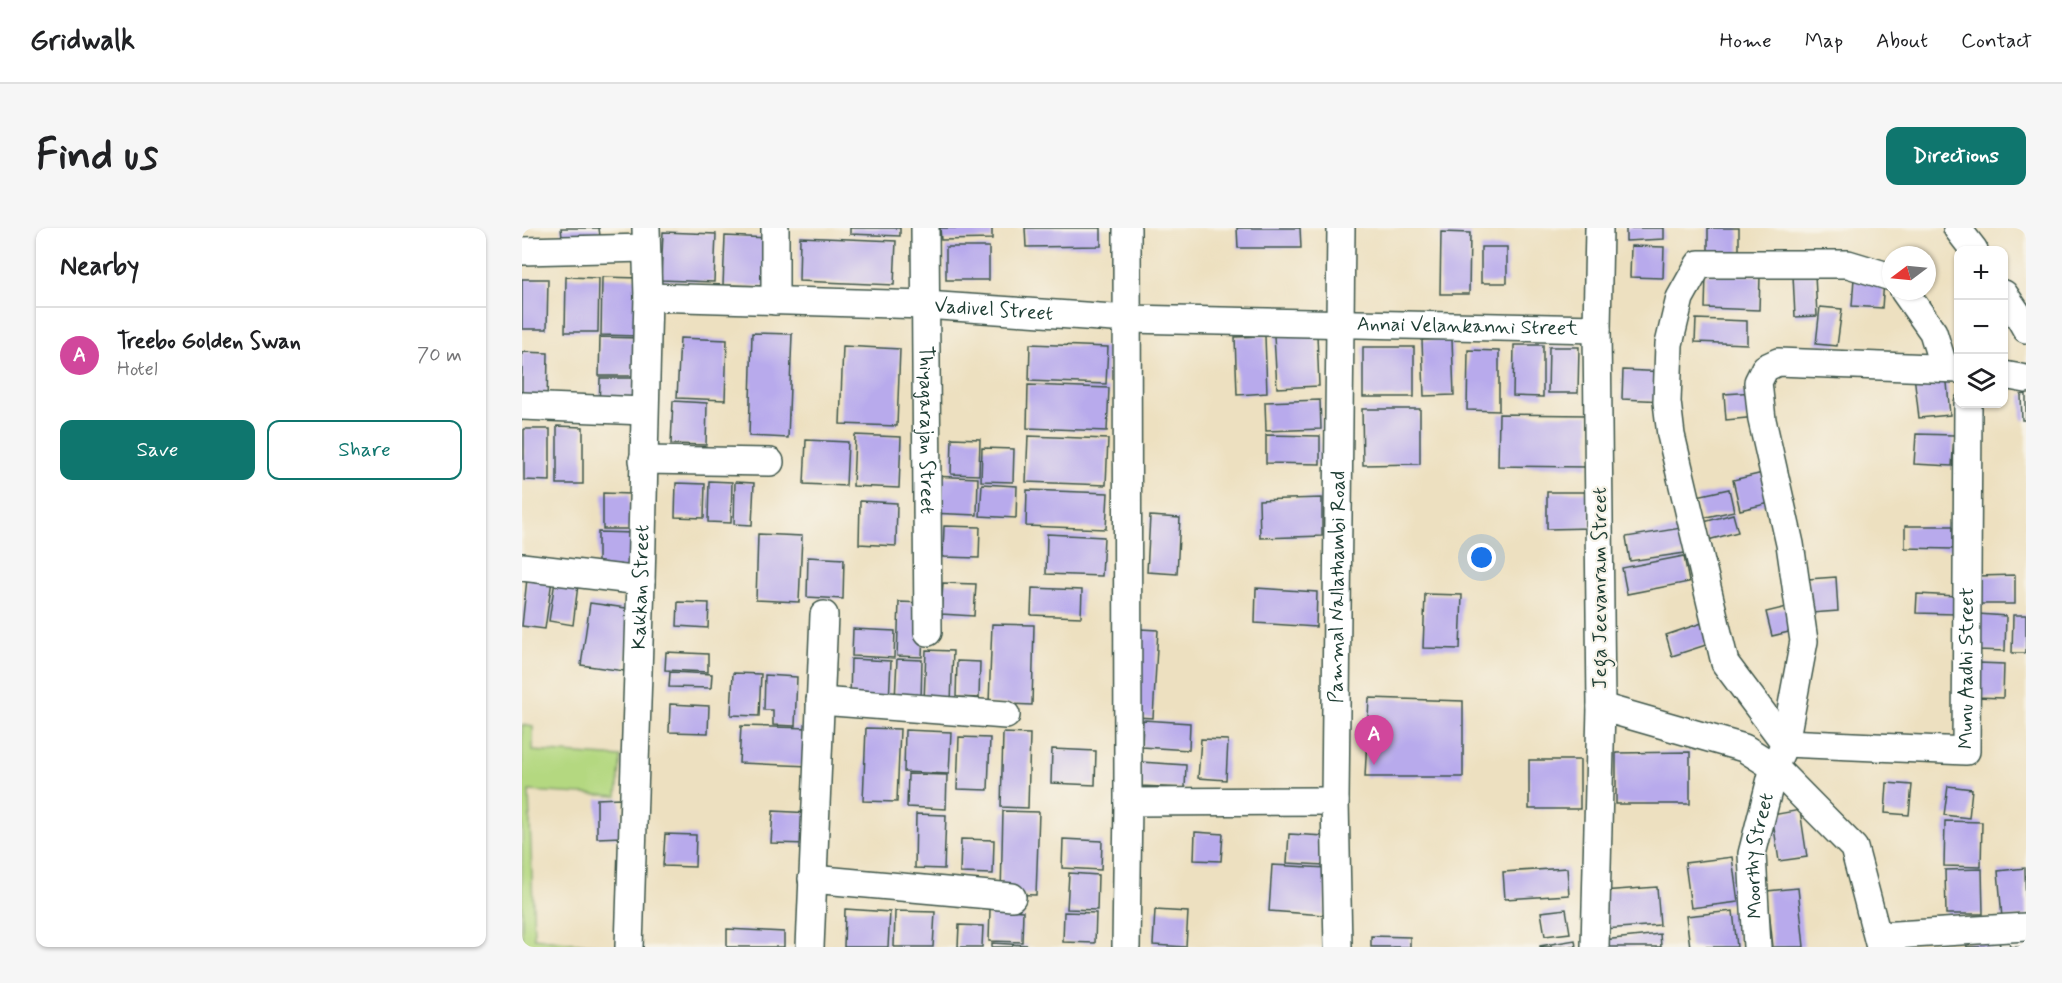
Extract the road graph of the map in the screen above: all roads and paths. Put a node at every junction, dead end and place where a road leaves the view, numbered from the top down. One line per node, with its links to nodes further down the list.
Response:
1 (776, 228): 14 (street)
2 (925, 228): 15 (street, Thiyagarajan Street)
3 (1127, 228): 16 (street)
4 (1341, 228): 17 (street, Pammal Nallathambi Road)
5 (1599, 228): 18 (street, Jega Jeevanram Street)
6 (1957, 228): 8 (street)
7 (646, 238): 9 (street); 11 (street, Kakkan Street)
8 (1971, 246)
9 (522, 250)
10 (1882, 274): 35 (street)
11 (648, 297): 14 (street, Vadivel Street); 25 (street, Kakkan Street)
12 (2008, 299): 19 (street)
13 (1910, 300): 20 (street)
14 (775, 301): 15 (street, Vadivel Street)
15 (926, 305): 16 (street, Vadivel Street); 31 (street, Thiyagarajan Street)
16 (1128, 319): 17 (street, Vadivel Street); 37 (street)
17 (1339, 325): 18 (street, Annai Velankanni Street); 36 (street, Pammal Nallathambi Road)
18 (1598, 329): 33 (street, Jega Jeevanram Street)
19 (2026, 329)
20 (1951, 368): 35 (street, Moorthy Street)
21 (2008, 376): 22 (street)
22 (2026, 379)
23 (522, 406): 25 (street)
24 (1968, 408): 35 (street, Munu Aadhi Street)
25 (644, 411): 26 (street, Kakkan Street)
26 (643, 460): 27 (street); 29 (street, Kakkan Street)
27 (770, 462)
28 (522, 567): 29 (street)
29 (642, 581): 42 (street, Kakkan Street)
30 (824, 615): 32 (street)
31 (928, 632)
32 (820, 701): 34 (street); 38 (street)
33 (1601, 707): 35 (street); 46 (street, Jega Jeevanram Street)
34 (1006, 715)
35 (1779, 755): 41 (street); 47 (street, Moorthy Street)
36 (1335, 801): 37 (street); 45 (street, Pammal Nallathambi Road)
37 (1128, 802): 44 (street)
38 (812, 879): 39 (street); 43 (street)
39 (1012, 897)
40 (2026, 927): 41 (street)
41 (1880, 941)
42 (629, 947)
43 (810, 947)
44 (1126, 947)
45 (1338, 947)
46 (1595, 947)
47 (1757, 947)

